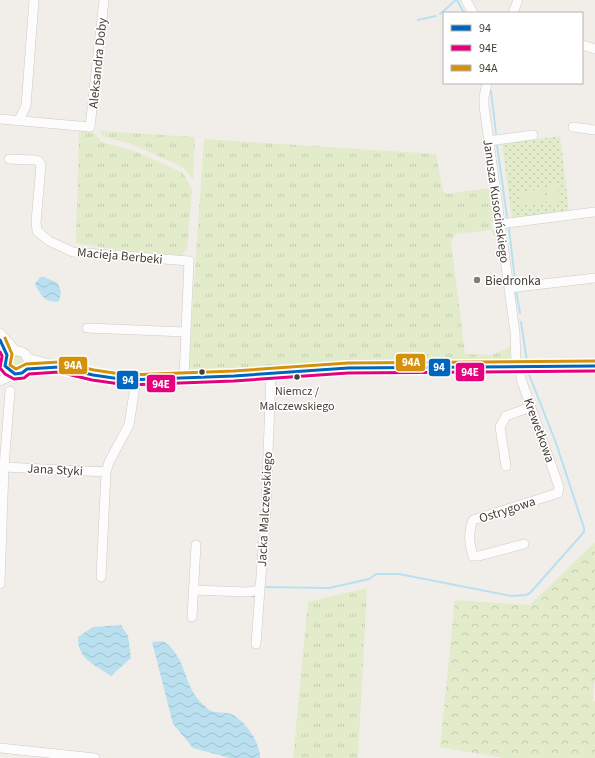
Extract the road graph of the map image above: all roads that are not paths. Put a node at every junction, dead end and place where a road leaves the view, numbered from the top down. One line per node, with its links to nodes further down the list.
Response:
1 (34, 0): 11 (street)
2 (104, 0): 11 (street, Aleksandra Doby)
3 (466, 0): 5 (street)
4 (518, 0): 6 (street)
5 (472, 12)
6 (513, 12)
7 (583, 45): 8 (street)
8 (595, 49)
9 (487, 84): 15 (street, Janusza Kusocińskiego)
10 (0, 119): 11 (street)
11 (19, 120)
12 (573, 127): 13 (street)
13 (595, 130)
14 (533, 134): 15 (street)
15 (489, 141): 18 (street, Janusza Kusocińskiego)
16 (9, 159): 22 (street, Macieja Berbeki)
17 (595, 212): 18 (street)
18 (500, 224): 20 (street, Janusza Kusocińskiego)
19 (595, 278): 20 (street)
20 (509, 288): 28 (street, Janusza Kusocińskiego)
21 (87, 328): 22 (street)
22 (186, 332): 35 (street)
23 (0, 333): 25 (street)
24 (0, 340): 26 (street)
25 (16, 351): 26 (street); 27 (street)
26 (7, 355): 31 (street)
27 (27, 358): 30 (street); 32 (street)
28 (518, 366): 29 (street); 34 (street); 39 (street, Krewetkowa)
29 (595, 366)
30 (59, 367): 32 (street); 36 (street)
31 (3, 369): 33 (street)
32 (27, 369): 33 (street)
33 (15, 374): 37 (street)
34 (271, 374): 35 (street); 49 (street, Jacka Malczewskiego)
35 (184, 378): 36 (street)
36 (136, 380): 42 (street)
37 (0, 381)
38 (10, 391): 41 (street)
39 (531, 407): 40 (street); 43 (street, Krewetkowa)
40 (506, 466)
41 (4, 467): 42 (street, Jana Styki); 47 (street)
42 (106, 472): 46 (street)
43 (558, 493): 44 (street, Ostrygowa)
44 (524, 544)
45 (196, 545): 48 (street)
46 (101, 577)
47 (0, 584)
48 (194, 590): 49 (street); 50 (street)
49 (260, 590): 51 (street, Jacka Malczewskiego)
50 (192, 617)
51 (256, 644)
52 (0, 748): 53 (street)
53 (95, 758)

